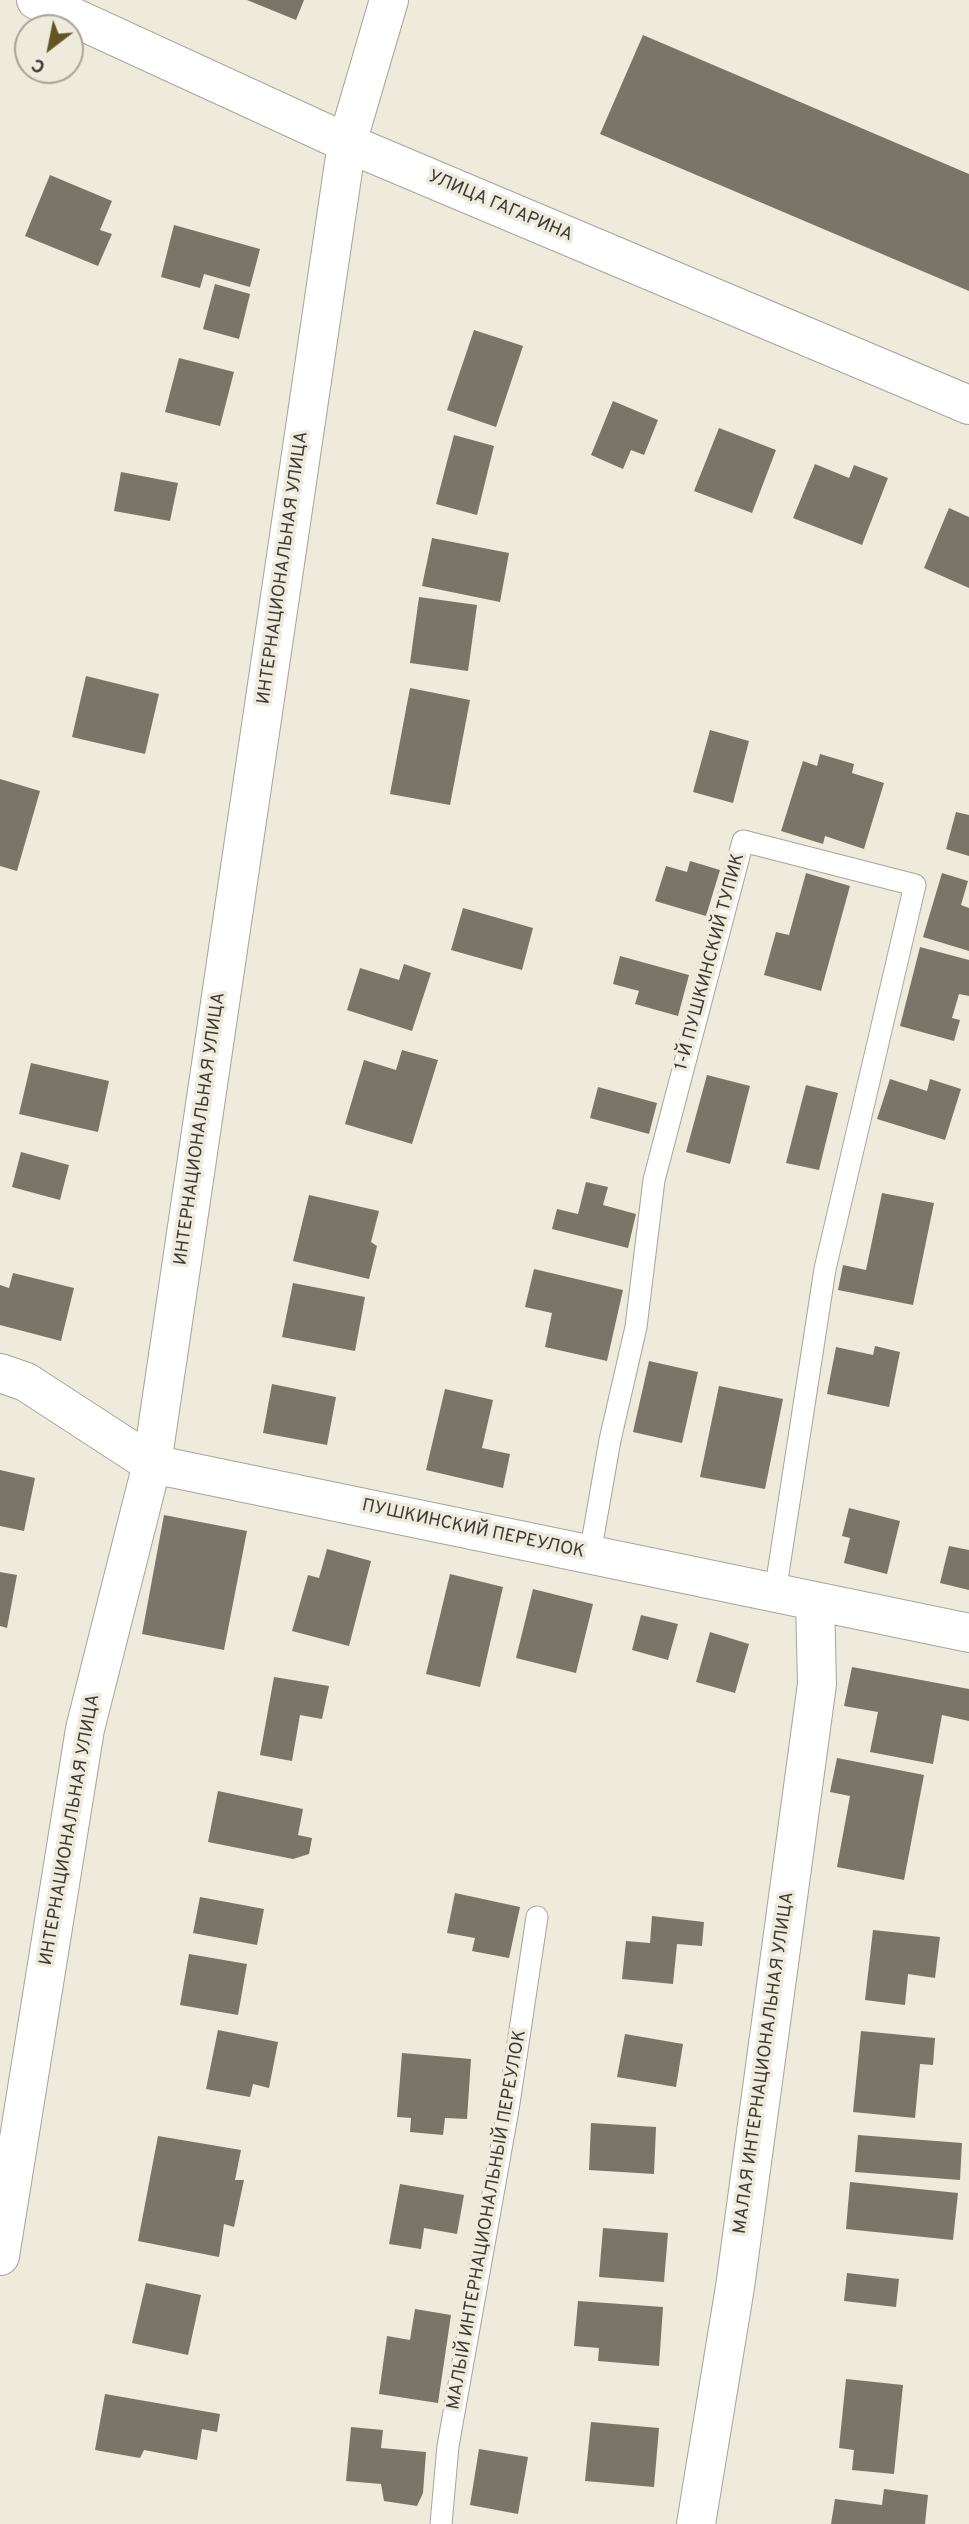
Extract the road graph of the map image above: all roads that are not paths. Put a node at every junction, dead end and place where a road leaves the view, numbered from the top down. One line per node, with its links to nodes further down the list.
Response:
1 (36, 0): 3 (street, УЛИЦА ГАГАРИНА)
2 (389, 0): 3 (street, ИНТЕРНАЦИОНАЛЬНАЯ УЛИЦА)
3 (346, 143): 4 (street, УЛИЦА ГАГАРИНА); 6 (street, ИНТЕРНАЦИОНАЛЬНАЯ УЛИЦА)
4 (969, 405)
5 (0, 1373): 6 (street, ПУШКИНСКИЙ ПЕРЕУЛОК)
6 (152, 1464): 7 (street, ПУШКИНСКИЙ ПЕРЕУЛОК); 12 (street, ИНТЕРНАЦИОНАЛЬНАЯ УЛИЦА)
7 (590, 1554): 8 (street, ПУШКИНСКИЙ ПЕРЕУЛОК); 8 (lane, 1-Й ПУШКИНСКИЙ ТУПИК)
8 (775, 1593): 9 (street, ПУШКИНСКИЙ ПЕРЕУЛОК)
9 (815, 1601): 10 (street, ПУШКИНСКИЙ ПЕРЕУЛОК); 14 (street, МАЛАЯ ИНТЕРНАЦИОНАЛЬНАЯ УЛИЦА)
10 (969, 1633)
11 (537, 1917): 13 (lane, МАЛЫЙ ИНТЕРНАЦИОНАЛЬНЫЙ ПЕРЕУЛОК)
12 (0, 2256)
13 (441, 2524)
14 (695, 2524)

